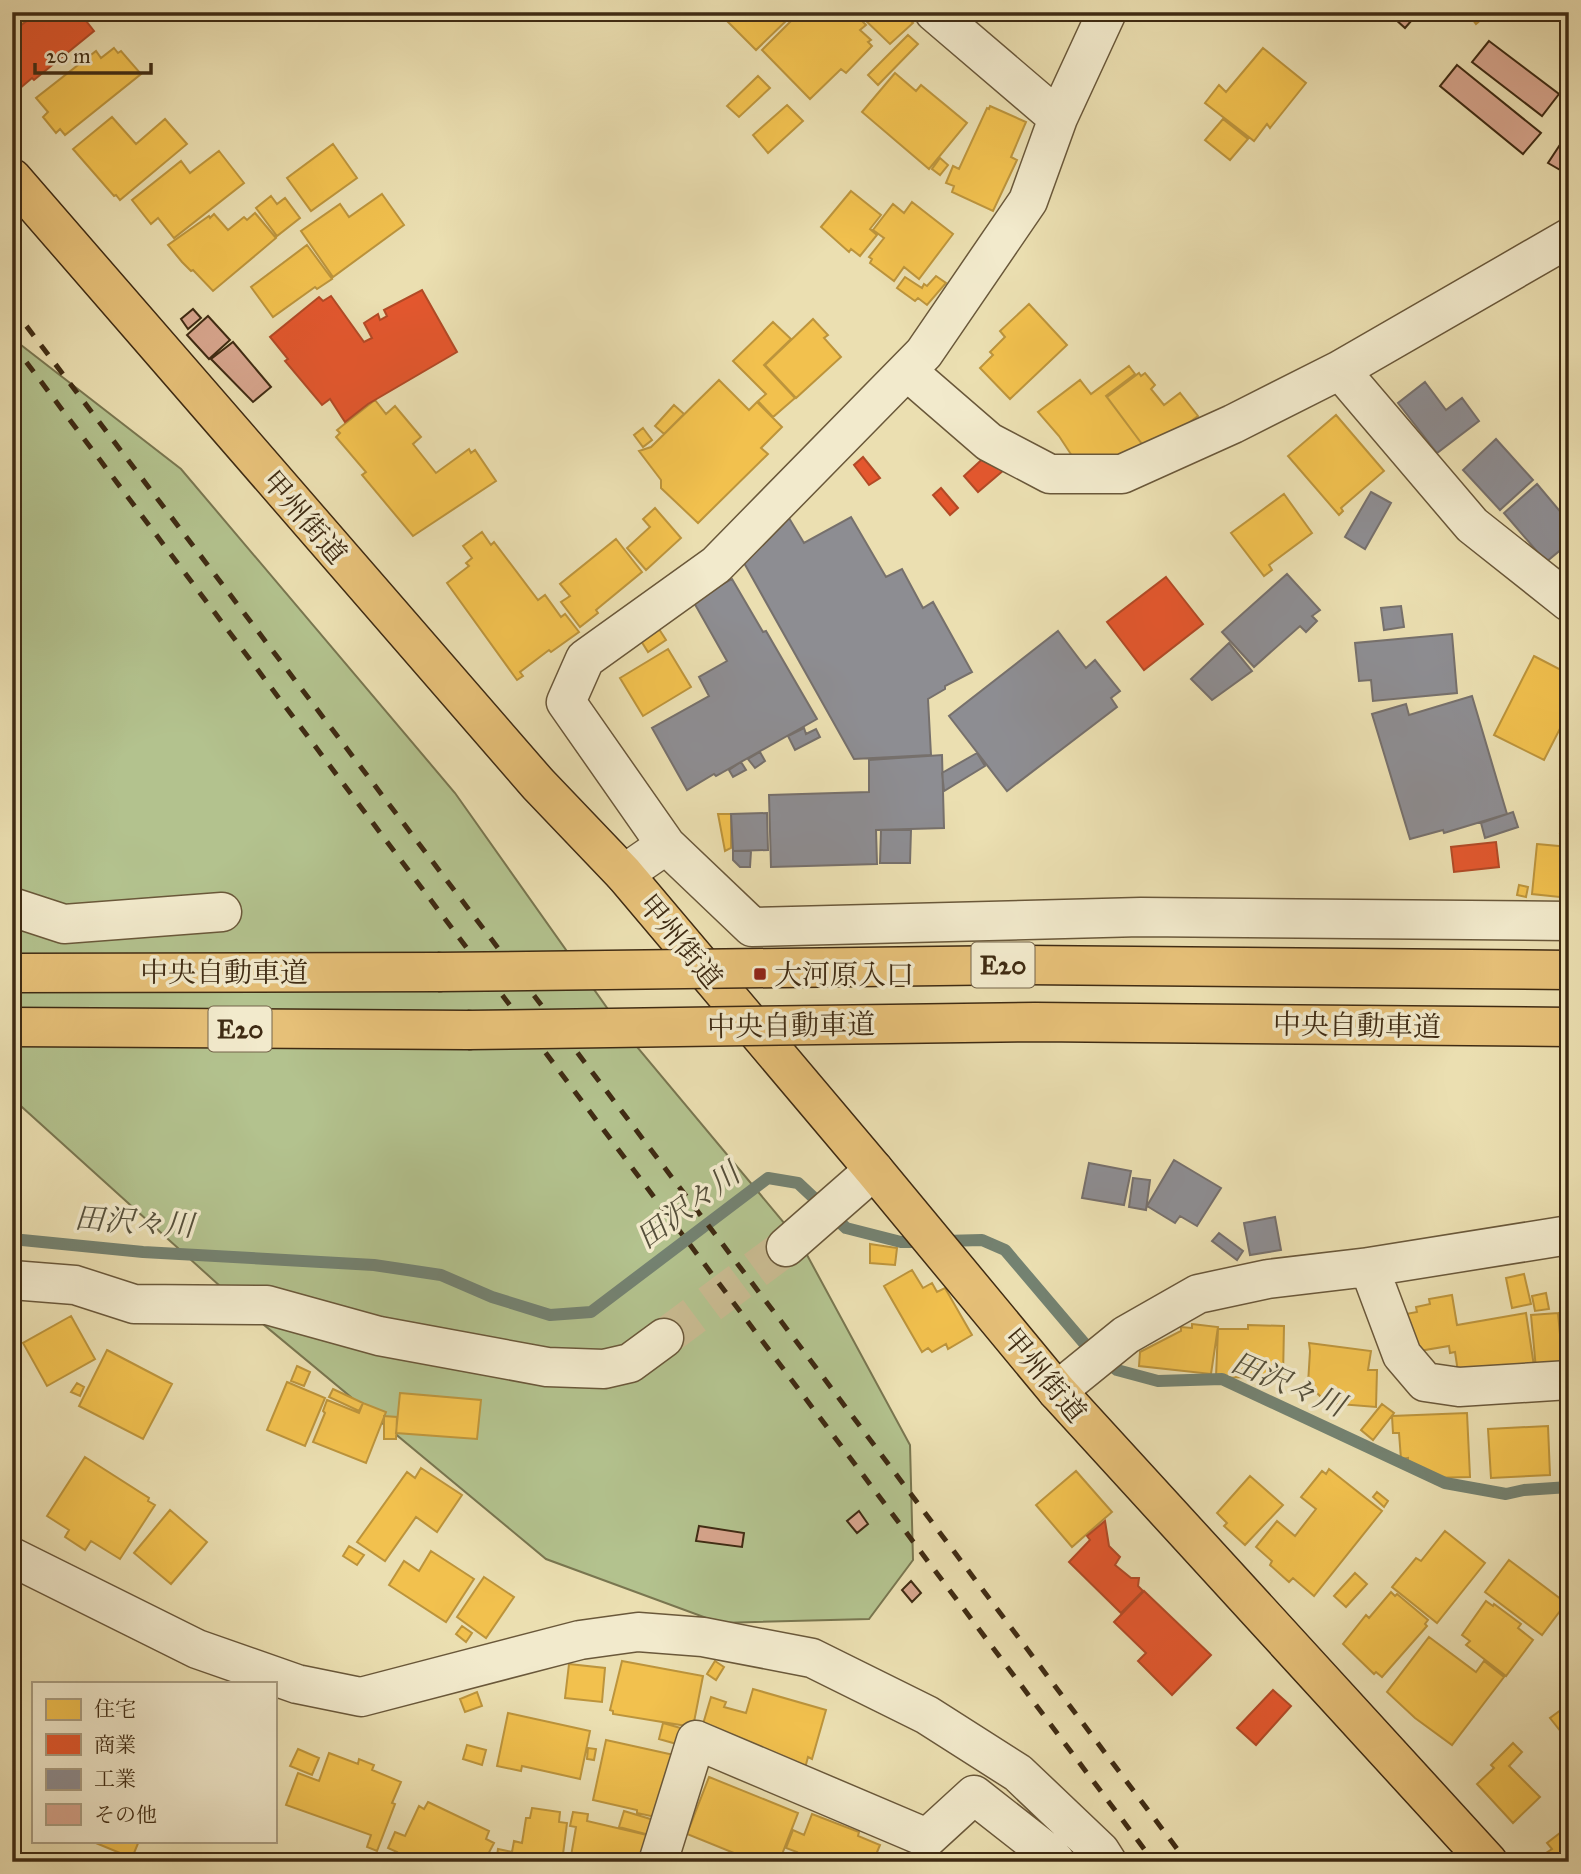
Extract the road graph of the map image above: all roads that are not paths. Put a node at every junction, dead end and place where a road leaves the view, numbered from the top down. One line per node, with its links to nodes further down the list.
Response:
1 (934, 12): 3 (street)
2 (1107, 12): 3 (street)
3 (1058, 118): 7 (street)
4 (12, 178): 10 (main road, 甲州街道)
5 (1569, 238): 6 (street)
6 (1340, 370): 7 (street); 8 (street)
7 (907, 371): 9 (street)
8 (1569, 602)
9 (666, 845): 10 (street); 13 (street)
10 (624, 874): 18 (main road, 甲州街道)
11 (12, 906): 12 (street)
12 (222, 912)
13 (1569, 921)
14 (1569, 970): 15 (main road, 中央自動車道 / E20, bridge)
15 (12, 973)
16 (12, 1027): 17 (main road, 中央自動車道 / E20, bridge)
17 (1569, 1027)
18 (874, 1170): 20 (street); 25 (main road, 甲州街道)
19 (1569, 1235): 21 (street)
20 (786, 1247)
21 (1370, 1267): 24 (street); 25 (street)
22 (12, 1280): 23 (street)
23 (664, 1338)
24 (1569, 1380)
25 (1057, 1391): 30 (main road, 甲州街道)
26 (12, 1557): 29 (street)
27 (658, 1862): 28 (street)
28 (1056, 1862)
29 (1107, 1862)
30 (1488, 1862)

